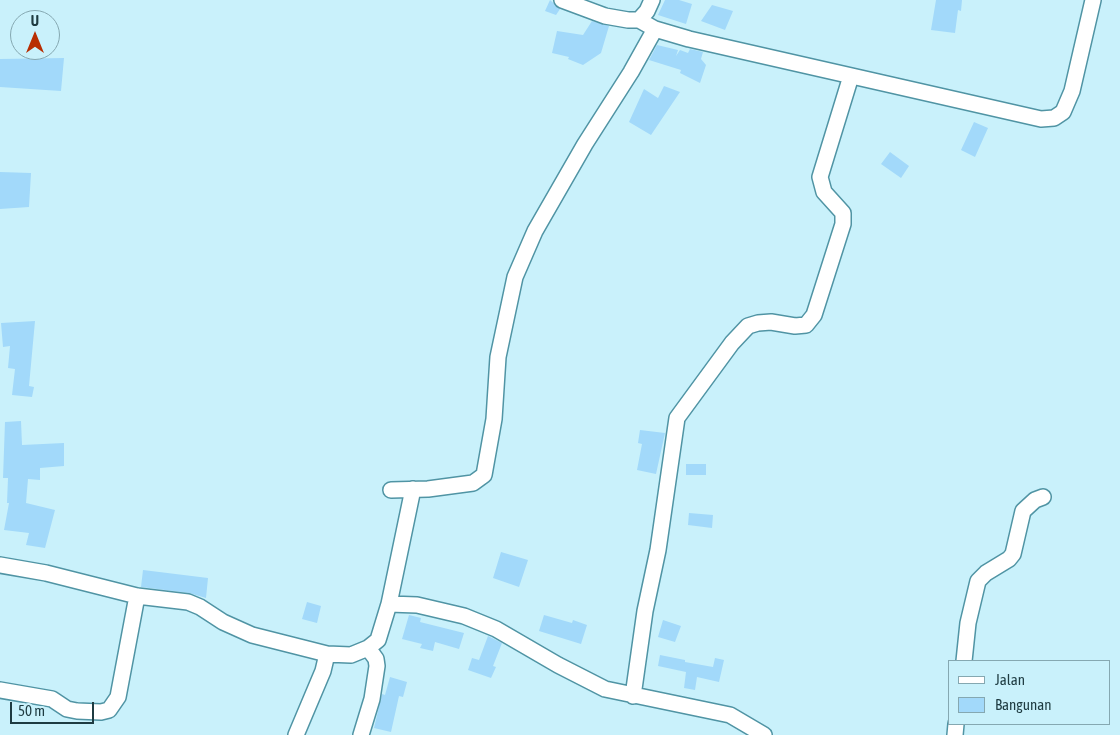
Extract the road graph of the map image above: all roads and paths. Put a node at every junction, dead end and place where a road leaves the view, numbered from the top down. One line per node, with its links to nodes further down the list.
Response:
1 (562, 0): 4 (street)
2 (652, 0): 4 (street)
3 (1093, 0): 6 (street)
4 (639, 20): 5 (street)
5 (654, 29): 6 (street); 7 (street)
6 (851, 76): 17 (street)
7 (413, 489): 8 (street); 12 (street)
8 (390, 490)
9 (1043, 497): 14 (street)
10 (0, 565): 11 (street)
11 (137, 596): 15 (street); 16 (street)
12 (390, 604): 13 (street); 17 (street)
13 (371, 651): 15 (street); 20 (street)
14 (964, 660)
15 (325, 662): 19 (street)
16 (0, 690)
17 (633, 696): 18 (street)
18 (756, 733)
19 (296, 735)
20 (361, 735)

